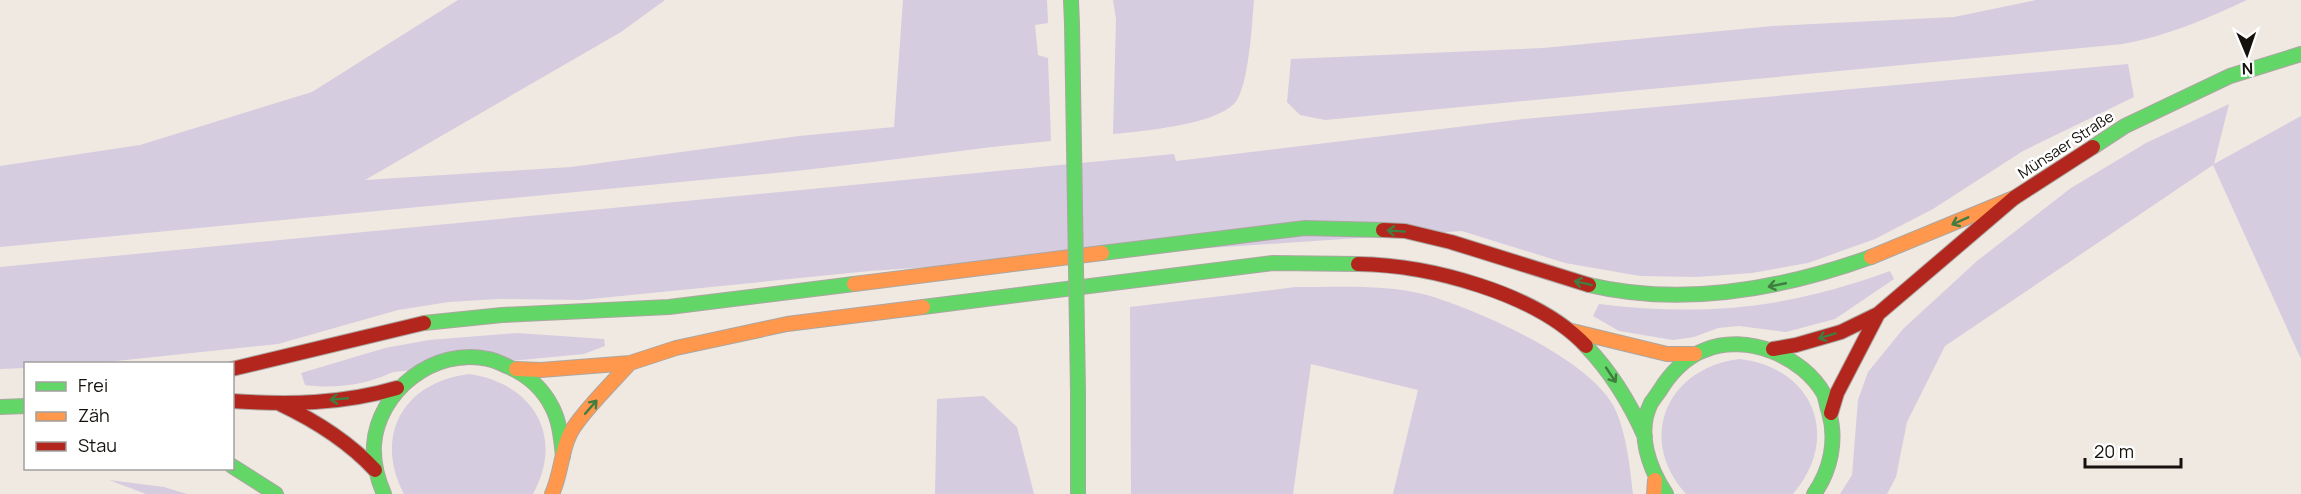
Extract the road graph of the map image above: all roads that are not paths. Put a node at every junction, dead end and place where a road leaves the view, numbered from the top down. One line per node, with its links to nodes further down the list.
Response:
1 (1071, 0): 25 (main road, bridge)
2 (2301, 54): 3 (main road, Münsaer Straße)
3 (2014, 198): 4 (main road, Münsaer Straße); 9 (main road, one-way to 9)
4 (1878, 314): 6 (main road, Münsaer Straße, one-way to 6); 16 (main road, Münsaer Straße)
5 (1572, 332): 7 (main road); 8 (main road); 17 (main road, one-way to 17)
6 (1773, 349): 7 (main road); 16 (main road)
7 (1695, 354): 17 (main road)
8 (630, 363): 10 (main road); 18 (main road, one-way to 8)
9 (234, 369)
10 (516, 369): 11 (main road); 18 (main road)
11 (397, 388): 13 (main road, one-way to 13); 20 (main road)
12 (234, 401): 13 (main road)
13 (280, 404): 20 (main road)
14 (24, 406): 15 (main road)
15 (0, 407)
16 (1831, 413): 27 (main road)
17 (1645, 437): 21 (main road)
18 (563, 456): 24 (main road)
19 (234, 467): 22 (main road)
20 (375, 470): 23 (main road)
21 (1655, 487): 26 (main road)
22 (276, 494)
23 (384, 494)
24 (552, 494)
25 (1078, 494)
26 (1666, 494)
27 (1814, 494)

